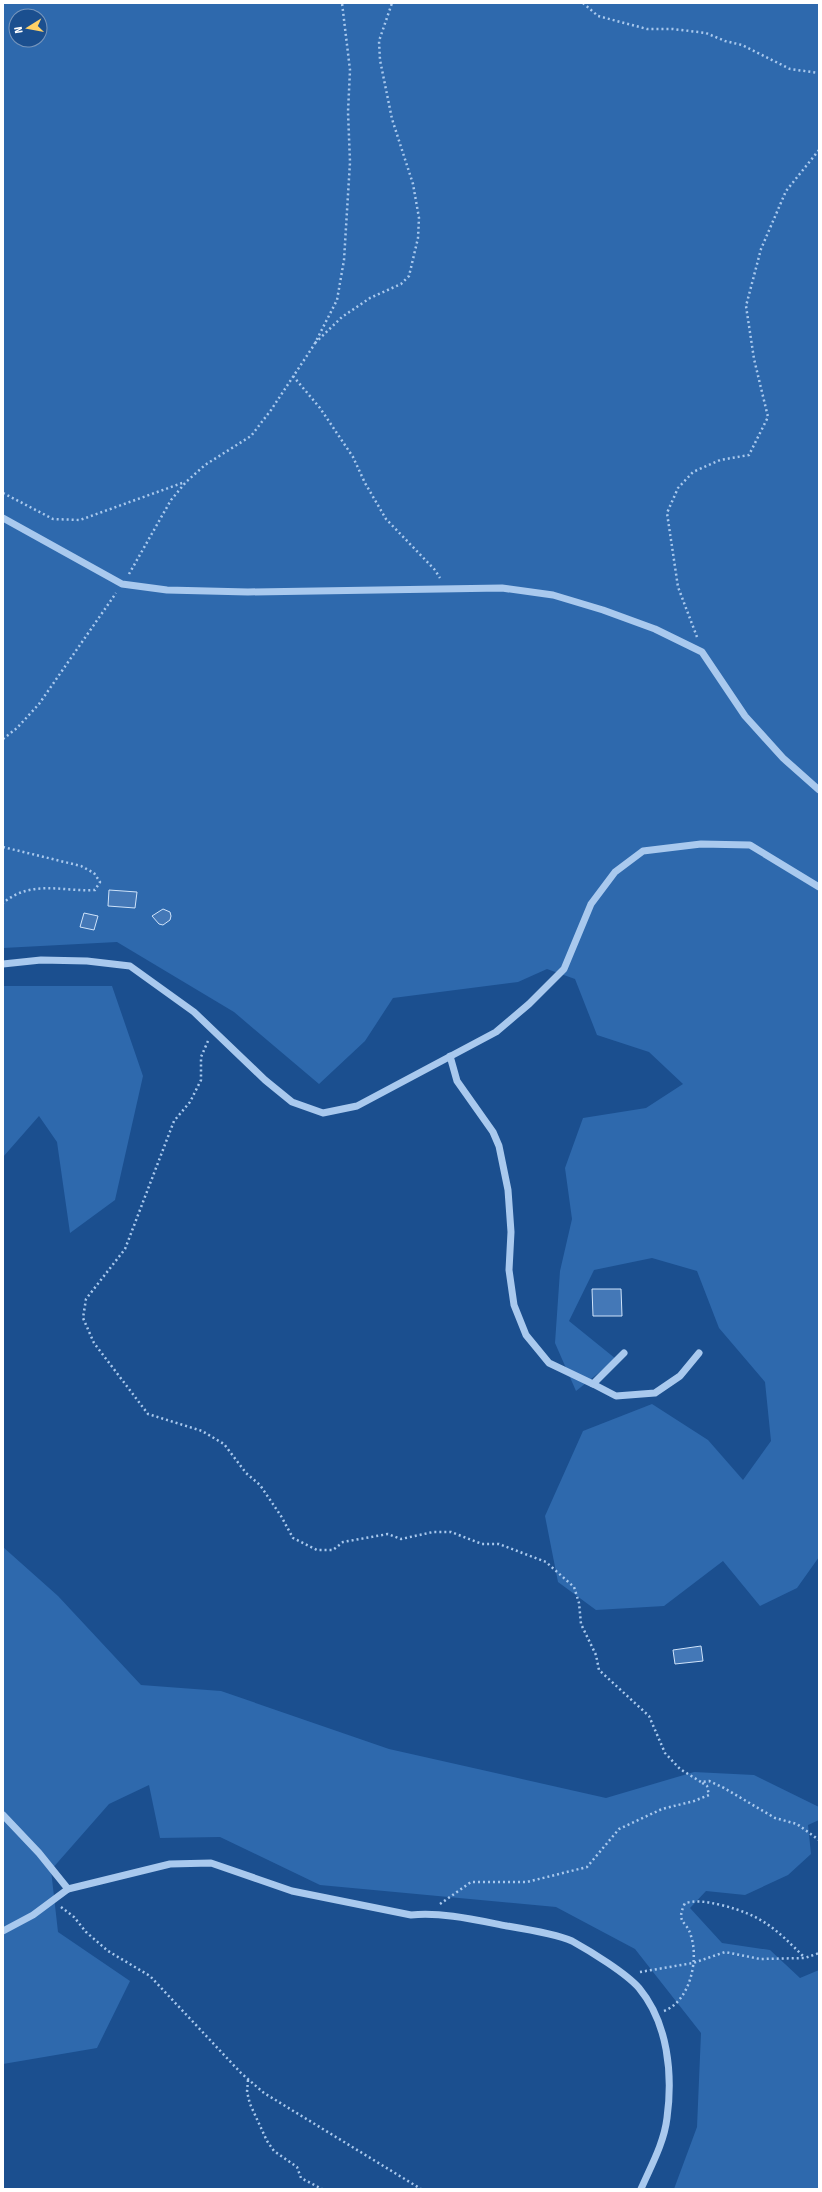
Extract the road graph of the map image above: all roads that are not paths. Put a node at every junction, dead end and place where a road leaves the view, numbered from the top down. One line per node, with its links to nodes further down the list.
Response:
1 (3, 518): 2 (street)
2 (819, 790)
3 (819, 887): 5 (street)
4 (3, 964): 5 (street)
5 (450, 1056): 8 (street)
6 (624, 1353): 8 (street)
7 (700, 1353): 8 (street)
8 (593, 1384)
9 (3, 1815): 10 (street)
10 (68, 1889): 11 (street); 12 (street)
11 (3, 1931)
12 (642, 2189)

